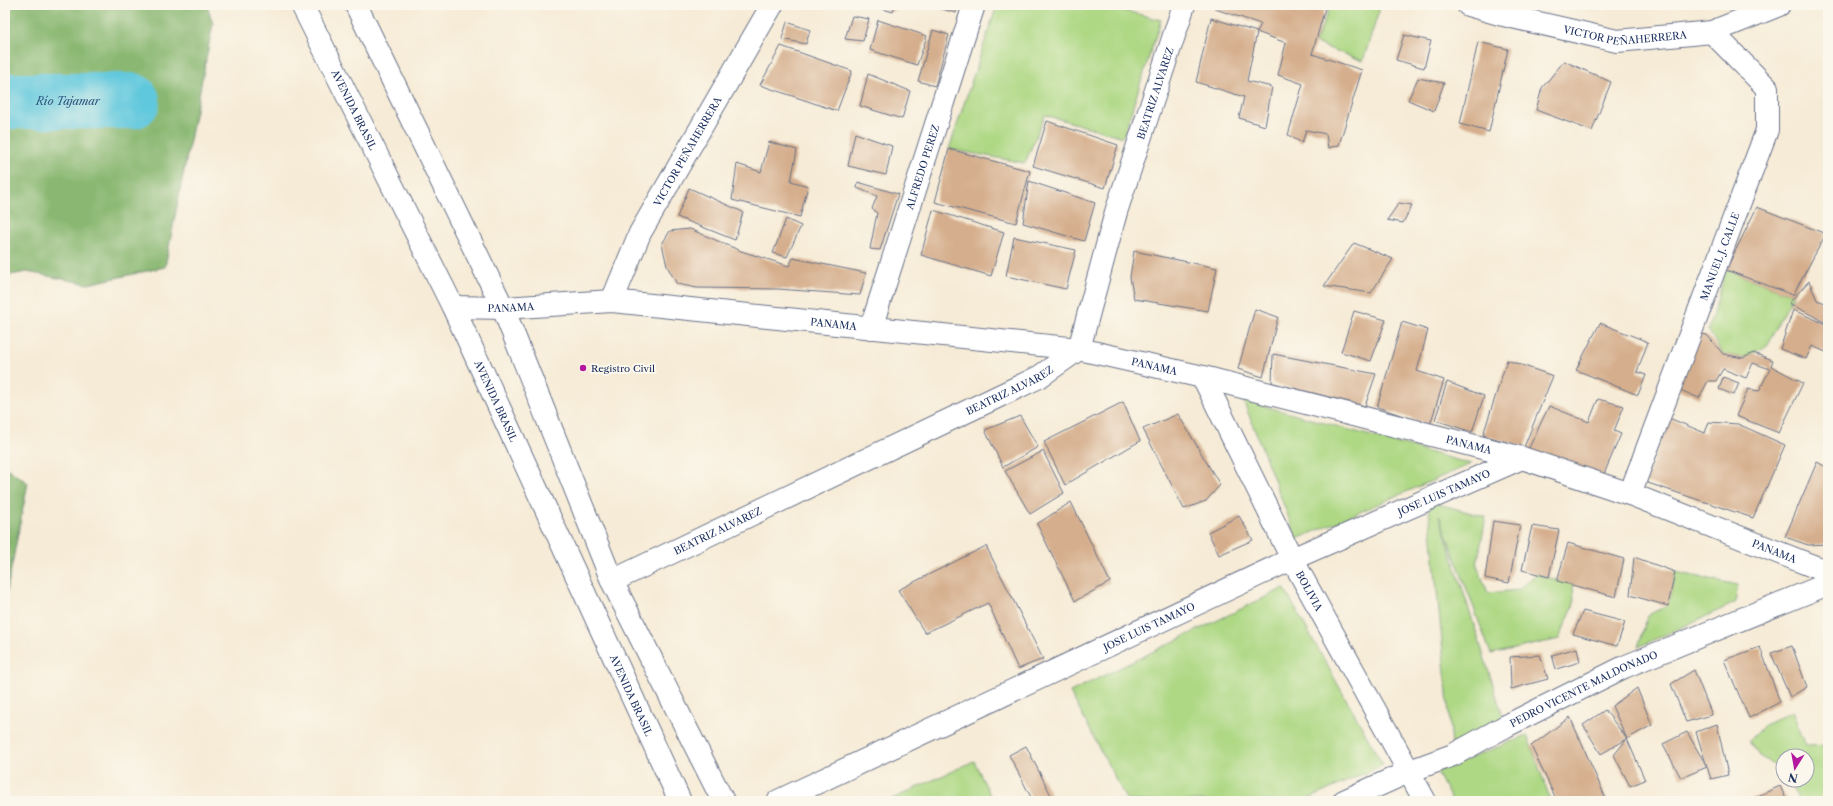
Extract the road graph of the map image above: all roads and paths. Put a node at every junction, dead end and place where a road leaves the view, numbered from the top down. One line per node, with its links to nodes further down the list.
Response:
1 (302, 5): 10 (street, AVENIDA BRASIL)
2 (356, 5): 11 (street)
3 (772, 5): 9 (street, VICTOR PEÑAHERRERA)
4 (974, 5): 12 (street, ALFREDO PEREZ)
5 (1184, 5): 13 (street, BEATRIZ ALVAREZ)
6 (1468, 5): 8 (street, VICTOR PEÑAHERRERA)
7 (1779, 5): 8 (street, VICTOR PEÑAHERRERA)
8 (1712, 32): 16 (street, MANUEL J. CALLE)
9 (612, 301): 11 (street, PANAMA); 12 (street, PANAMA)
10 (453, 307): 11 (street, PANAMA); 22 (street, AVENIDA BRASIL)
11 (503, 308): 19 (street)
12 (871, 328): 13 (street, PANAMA)
13 (1079, 349): 14 (street, PANAMA); 19 (street, BEATRIZ ALVAREZ)
14 (1203, 377): 15 (street, PANAMA); 17 (street, BOLIVIA)
15 (1522, 458): 16 (street, PANAMA); 17 (street, JOSE LUIS TAMAYO)
16 (1630, 494): 18 (street, PANAMA)
17 (1292, 559): 21 (street, BOLIVIA); 24 (street, JOSE LUIS TAMAYO)
18 (1828, 572)
19 (612, 581): 23 (street)
20 (1828, 584): 21 (street, PEDRO VICENTE MALDONADO)
21 (1410, 771): 25 (street, PEDRO VICENTE MALDONADO); 26 (street, BOLIVIA)
22 (680, 801)
23 (723, 801)
24 (778, 801)
25 (1344, 801)
26 (1425, 801)

